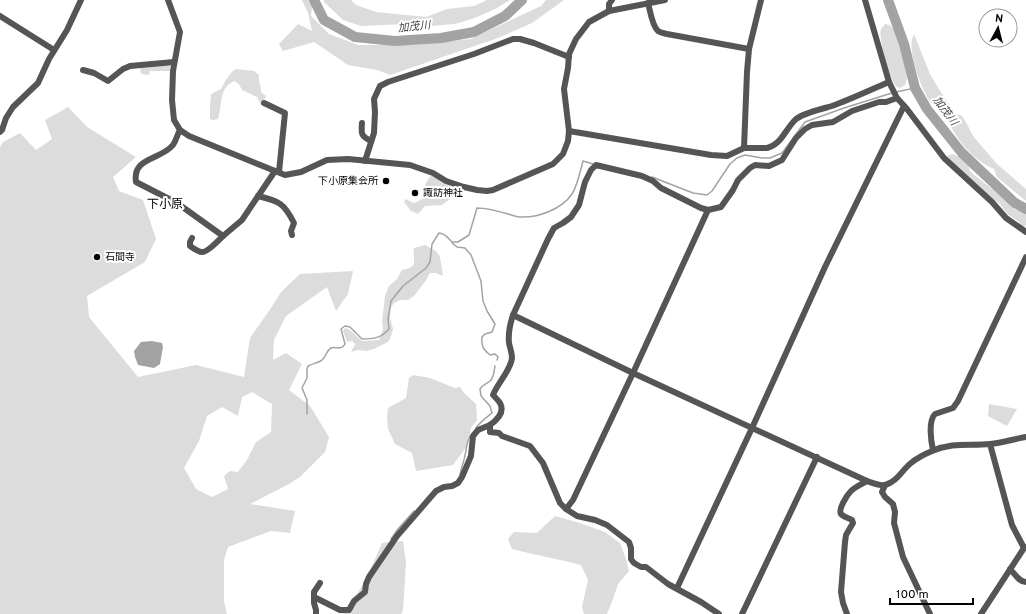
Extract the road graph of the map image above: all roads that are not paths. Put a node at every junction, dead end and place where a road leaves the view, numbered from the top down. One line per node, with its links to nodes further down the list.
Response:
1 (81, 0): 11 (street)
2 (168, 0): 13 (street)
3 (612, 0): 8 (street)
4 (665, 0): 7 (street)
5 (761, 0): 10 (street)
6 (865, 0): 15 (street)
7 (648, 3): 8 (street); 10 (street)
8 (609, 11): 12 (street)
9 (0, 16): 11 (street)
10 (749, 49): 24 (street)
11 (54, 50): 22 (street)
12 (569, 57): 21 (street); 23 (street)
13 (174, 62): 14 (street); 20 (street)
14 (83, 70)
15 (889, 82): 16 (street); 24 (street)
16 (896, 97): 18 (street); 28 (street)
17 (264, 103): 26 (street)
18 (904, 106): 29 (street); 37 (street)
19 (362, 123): 23 (street)
20 (180, 130): 26 (street); 31 (street)
21 (569, 131): 24 (street); 25 (street)
22 (0, 132)
23 (371, 141): 25 (street)
24 (744, 148)
25 (365, 161): 26 (street)
26 (277, 172): 27 (street)
27 (258, 196): 30 (street); 31 (street)
28 (708, 210): 34 (street); 35 (street)
29 (1026, 232)
30 (292, 235)
31 (223, 236): 32 (street)
32 (192, 238)
33 (1026, 257): 40 (street)
34 (513, 315): 35 (street); 36 (street)
35 (633, 373): 37 (street); 44 (street)
36 (490, 425): 44 (street); 50 (street)
37 (752, 428): 41 (street); 49 (street)
38 (1026, 437): 39 (street)
39 (990, 444): 40 (street); 45 (street)
40 (934, 450): 43 (street)
41 (817, 457): 42 (street); 53 (street)
42 (868, 481): 43 (street); 54 (street)
43 (885, 485): 55 (street)
44 (566, 509): 49 (street)
45 (1025, 548): 46 (street)
46 (1010, 569): 47 (street); 56 (street)
47 (1026, 582)
48 (320, 583): 50 (street)
49 (677, 588): 52 (street)
50 (314, 596): 51 (street)
51 (316, 614)
52 (719, 614)
53 (742, 614)
54 (847, 614)
55 (930, 614)
56 (981, 614)

